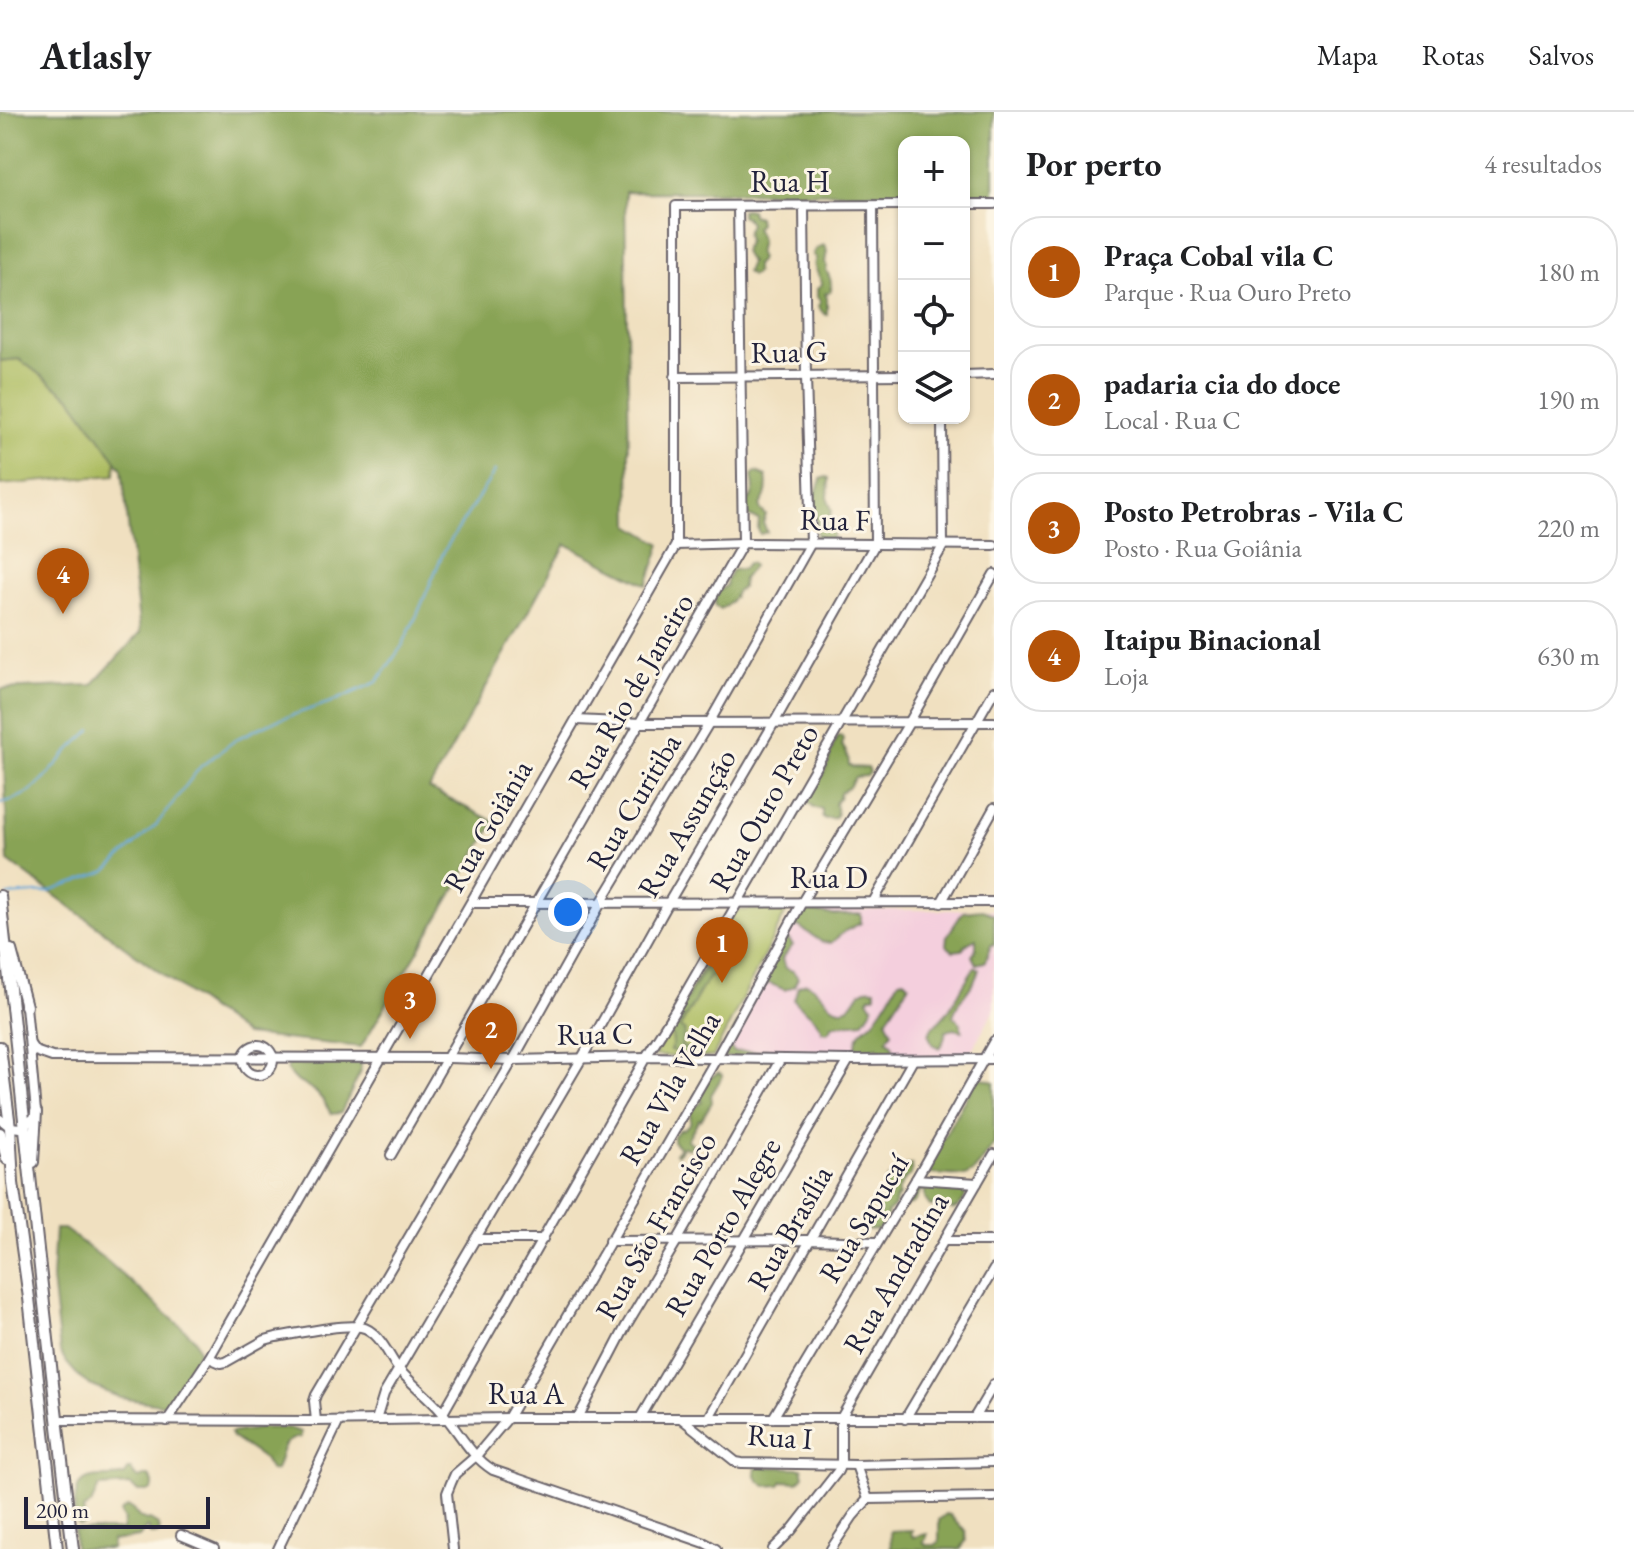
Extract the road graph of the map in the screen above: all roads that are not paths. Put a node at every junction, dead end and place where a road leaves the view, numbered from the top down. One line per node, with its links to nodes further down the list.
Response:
1 (970, 204): 2 (street)
2 (994, 204)
3 (898, 205): 5 (street, Rua H)
4 (738, 206): 6 (street, Rua H); 11 (street, Rua H); 12 (street)
5 (873, 206): 6 (street, Rua H); 8 (street, Rua Assunção)
6 (804, 207): 13 (street)
7 (994, 374): 10 (street)
8 (875, 375): 9 (street, Rua G); 13 (street, Rua G); 17 (street, Rua Assunção)
9 (898, 375)
10 (970, 375)
11 (675, 377): 12 (street, Rua G); 18 (street)
12 (741, 377): 13 (street, Rua G); 15 (street)
13 (806, 377): 16 (street)
14 (942, 424): 20 (street)
15 (743, 543): 16 (street, Rua F); 18 (street, Rua F); 29 (street, Rua Rio de Janeiro)
16 (811, 543): 17 (street, Rua F); 30 (street, Rua Curitiba)
17 (875, 544): 20 (street, Rua F); 24 (street, Rua Assunção)
18 (676, 545): 23 (street, Rua Goiânia)
19 (994, 545): 20 (street, Rua F)
20 (943, 546): 26 (street, Rua Ouro Preto)
21 (994, 574): 25 (street, Rua Vila Velha)
22 (994, 691): 27 (street)
23 (576, 720): 29 (street); 39 (street, Rua Goiânia)
24 (775, 721): 26 (street); 30 (street); 35 (street, Rua Assunção)
25 (910, 721): 26 (street); 27 (street); 36 (street, Rua Vila Velha)
26 (842, 722): 40 (street, Rua Ouro Preto)
27 (976, 722): 28 (street); 37 (street)
28 (994, 722)
29 (641, 723): 30 (street); 34 (street, Rua Rio de Janeiro)
30 (709, 723): 33 (street, Rua Curitiba)
31 (994, 808): 41 (street)
32 (0, 896): 42 (main road)
33 (602, 901): 34 (street, Rua D); 35 (street, Rua D); 58 (street, Rua Curitiba)
34 (538, 902): 39 (street, Rua D); 51 (street, Rua Rio de Janeiro)
35 (669, 902): 40 (street, Rua D); 52 (street, Rua Assunção)
36 (802, 902): 37 (street, Rua D); 40 (street, Rua D); 55 (street, Rua Vila Velha)
37 (873, 902): 41 (street, Rua D)
38 (994, 902): 41 (street, Rua D)
39 (472, 903): 54 (street, Rua Goiânia)
40 (735, 903): 49 (street, Rua Ouro Preto)
41 (941, 903)
42 (2, 919): 43 (main road); 44 (main road)
43 (5, 991): 44 (street); 65 (main road)
44 (26, 1006): 46 (street)
45 (994, 1041): 56 (street, Rua Sapucaí)
46 (30, 1044): 48 (street); 62 (street)
47 (0, 1047): 66 (main road)
48 (52, 1057): 50 (street, Rua C); 62 (street)
49 (646, 1057): 52 (street, Rua C); 55 (street, Rua C); 73 (street, Rua Ouro Preto)
50 (243, 1058): 53 (street, Rua C); 53 (street)
51 (448, 1058): 54 (street, Rua C); 58 (street, Rua C); 68 (street, Rua Rio de Janeiro)
52 (582, 1058): 58 (street, Rua C); 72 (street, Rua Assunção)
53 (273, 1059): 54 (street, Rua C)
54 (382, 1059): 83 (street, Rua Goiânia)
55 (716, 1059): 59 (street, Rua C); 76 (street, Rua Vila Velha)
56 (984, 1059): 57 (street, Rua C); 61 (street, Rua C); 69 (street, Rua Sapucaí)
57 (994, 1059)
58 (513, 1060): 82 (street, Rua Curitiba)
59 (780, 1060): 60 (street, Rua C); 77 (street, Rua São Francisco)
60 (849, 1060): 61 (street, Rua C); 74 (street, Rua Porto Alegre)
61 (913, 1060): 75 (street, Rua Brasília)
62 (33, 1074): 63 (street)
63 (36, 1112): 65 (street); 70 (main road)
64 (0, 1119): 66 (street)
65 (26, 1126): 66 (street); 70 (main road)
66 (5, 1130): 109 (main road)
67 (994, 1154): 71 (street, Rua Andradina)
68 (391, 1155)
69 (916, 1179): 71 (street); 80 (street, Rua Sapucaí)
70 (30, 1183): 97 (main road)
71 (977, 1183): 78 (street, Rua Andradina)
72 (475, 1239): 73 (street); 84 (street, Rua Assunção)
73 (543, 1239): 86 (street, Rua Ouro Preto)
74 (743, 1240): 75 (street); 77 (street); 89 (street, Rua Porto Alegre)
75 (811, 1240): 80 (street); 95 (street, Rua Brasília)
76 (609, 1241): 77 (street); 87 (street, Rua Vila Velha)
77 (677, 1241): 88 (street, Rua São Francisco)
78 (944, 1241): 79 (street); 92 (street, Rua Andradina)
79 (994, 1241)
80 (876, 1242): 91 (street, Rua Sapucaí)
81 (994, 1269): 96 (street)
82 (357, 1326): 83 (street); 84 (street); 100 (street, Rua Curitiba)
83 (209, 1358): 99 (street, Rua Goiânia)
84 (399, 1369): 86 (street); 98 (street, Rua Assunção)
85 (994, 1384): 93 (street)
86 (444, 1416): 87 (street, Rua A); 98 (street, Rua A); 102 (street)
87 (508, 1418): 88 (street, Rua A); 102 (street, Rua Vila Velha)
88 (578, 1418): 89 (street, Rua A)
89 (640, 1418): 90 (street, Rua A)
90 (681, 1418): 95 (street, Rua A); 104 (street, Rua I)
91 (773, 1418): 92 (street, Rua A); 95 (street, Rua A)
92 (841, 1418): 96 (street, Rua A); 104 (street)
93 (974, 1418): 94 (street, Rua A); 96 (street, Rua A)
94 (994, 1418)
95 (708, 1419)
96 (905, 1419)
97 (57, 1420): 99 (street, Rua A); 110 (main road)
98 (376, 1420): 101 (street, Rua A)
99 (167, 1421): 100 (street, Rua A)
100 (316, 1421): 101 (street, Rua A)
101 (339, 1421): 112 (street)
102 (476, 1456): 113 (street, Rua Vila Velha); 114 (street)
103 (994, 1462): 105 (street, Rua I)
104 (841, 1464): 105 (street, Rua I); 115 (street)
105 (856, 1465): 107 (street)
106 (994, 1497): 107 (street)
107 (868, 1499): 116 (street)
108 (181, 1535): 111 (street)
109 (57, 1549)
110 (73, 1549)
111 (214, 1549)
112 (278, 1549)
113 (453, 1549)
114 (716, 1549)
115 (773, 1549)
116 (831, 1549)

